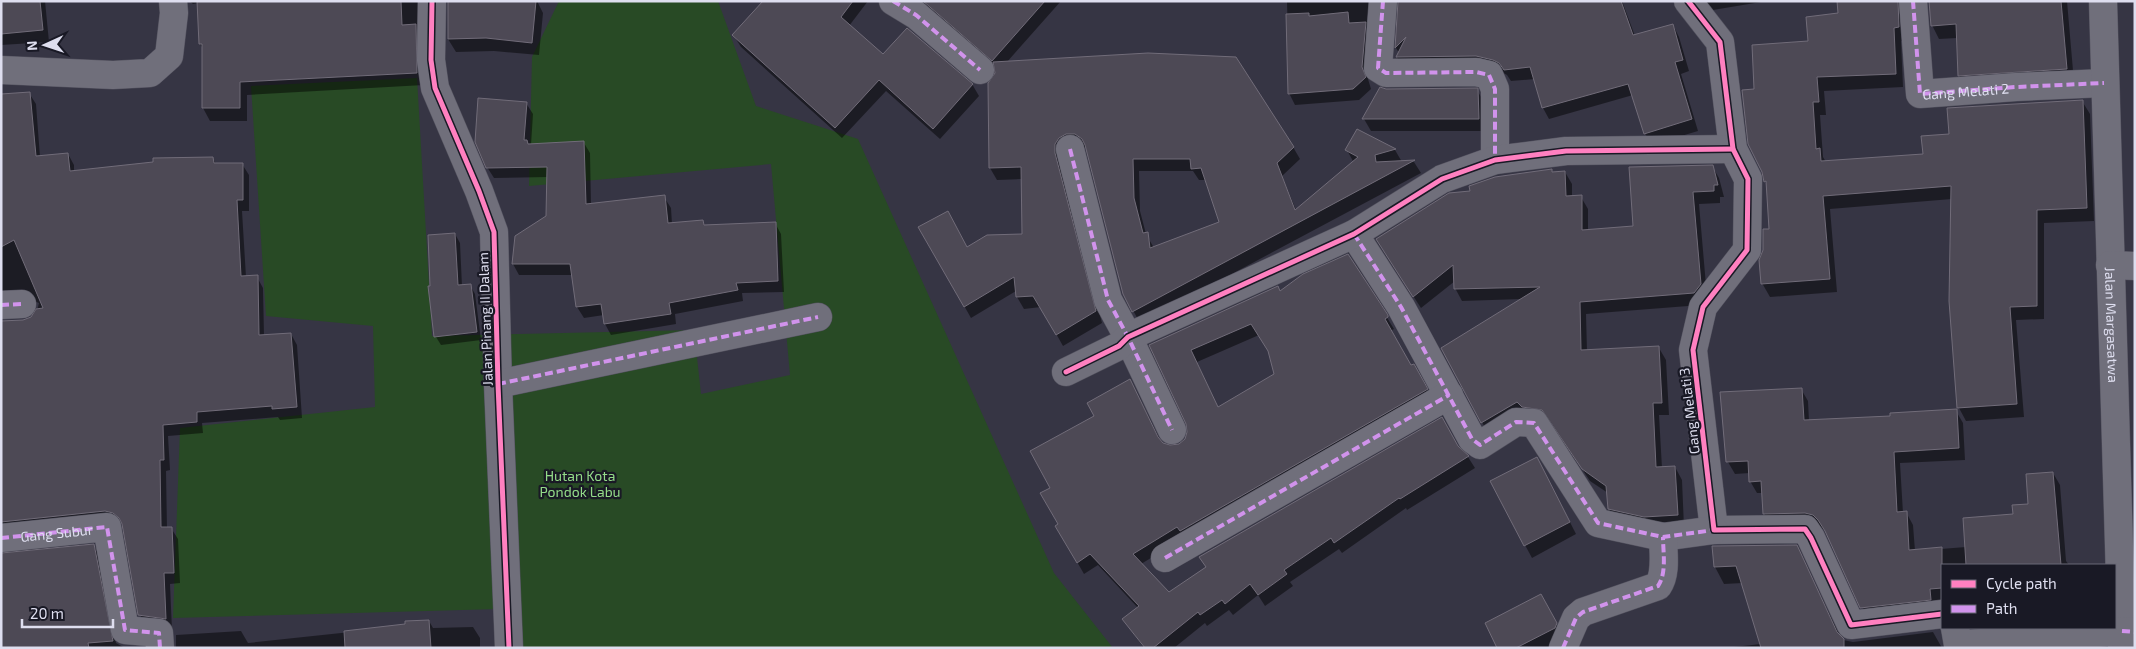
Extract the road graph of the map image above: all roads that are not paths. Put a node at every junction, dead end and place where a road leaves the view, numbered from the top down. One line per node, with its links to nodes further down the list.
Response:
1 (173, 1): 8 (street)
2 (432, 1): 19 (street, Jalan Pinang II Dalam)
3 (893, 1): 9 (street)
4 (1383, 1): 13 (street)
5 (1688, 1): 12 (street, Gang Melati 3)
6 (1914, 1): 10 (street, Gang Melati 2)
7 (2103, 1): 10 (street, Jalan Margasatwa)
8 (1, 70)
9 (980, 70)
10 (2104, 83): 15 (street, Jalan Margasatwa)
11 (1070, 149): 17 (street)
12 (1733, 149): 13 (street); 22 (street, Gang Melati 3)
13 (1495, 160): 14 (street)
14 (1354, 234): 17 (street); 20 (street)
15 (2122, 266): 28 (street, Jalan Margasatwa)
16 (818, 317): 19 (street)
17 (1128, 337): 18 (street); 21 (street)
18 (1066, 372)
19 (498, 384): 30 (street, Jalan Pinang II Dalam)
20 (1449, 395): 23 (street); 25 (street)
21 (1172, 430)
22 (1714, 530): 23 (street); 26 (street)
23 (1663, 537): 31 (street)
24 (1, 538): 29 (street, Gang Subur)
25 (1165, 558)
26 (1941, 614)
27 (1955, 629): 28 (street)
28 (2126, 637)
29 (160, 648)
30 (509, 648)
31 (1563, 648)

